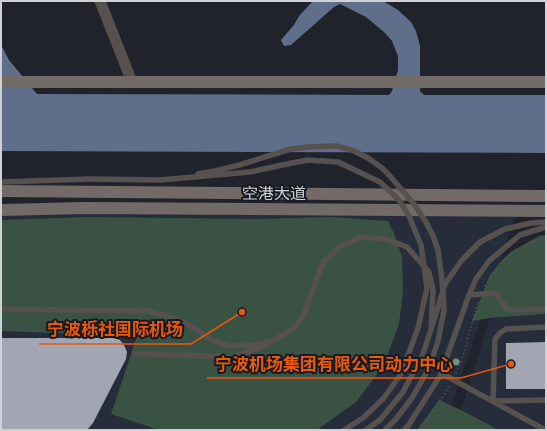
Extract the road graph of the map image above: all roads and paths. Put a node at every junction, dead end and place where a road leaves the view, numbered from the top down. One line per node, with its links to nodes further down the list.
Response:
1 (100, 1): 3 (street)
2 (1, 82): 3 (main road)
3 (132, 82): 4 (main road)
4 (546, 82)
5 (160, 180): 6 (lane, bridge); 26 (lane, bridge); 28 (lane, bridge)
6 (1, 182)
7 (1, 191): 8 (main road, 空港大道)
8 (546, 196)
9 (1, 210): 10 (main road, 空港大道)
10 (546, 212)
11 (546, 222): 19 (lane)
12 (546, 227): 14 (lane)
13 (546, 238): 15 (path)
14 (469, 294): 15 (lane); 22 (lane)
15 (481, 294): 17 (lane); 23 (path)
16 (1, 309): 20 (lane)
17 (546, 309)
18 (546, 328): 25 (lane)
19 (431, 329): 20 (lane); 27 (lane)
20 (274, 340): 21 (lane)
21 (135, 354)
22 (441, 373): 23 (lane); 29 (lane)
23 (453, 380): 25 (lane); 30 (path)
24 (546, 400): 25 (lane)
25 (493, 401): 31 (lane)
26 (344, 430)
27 (366, 430)
28 (385, 430)
29 (404, 430)
30 (419, 430)
31 (545, 430)

